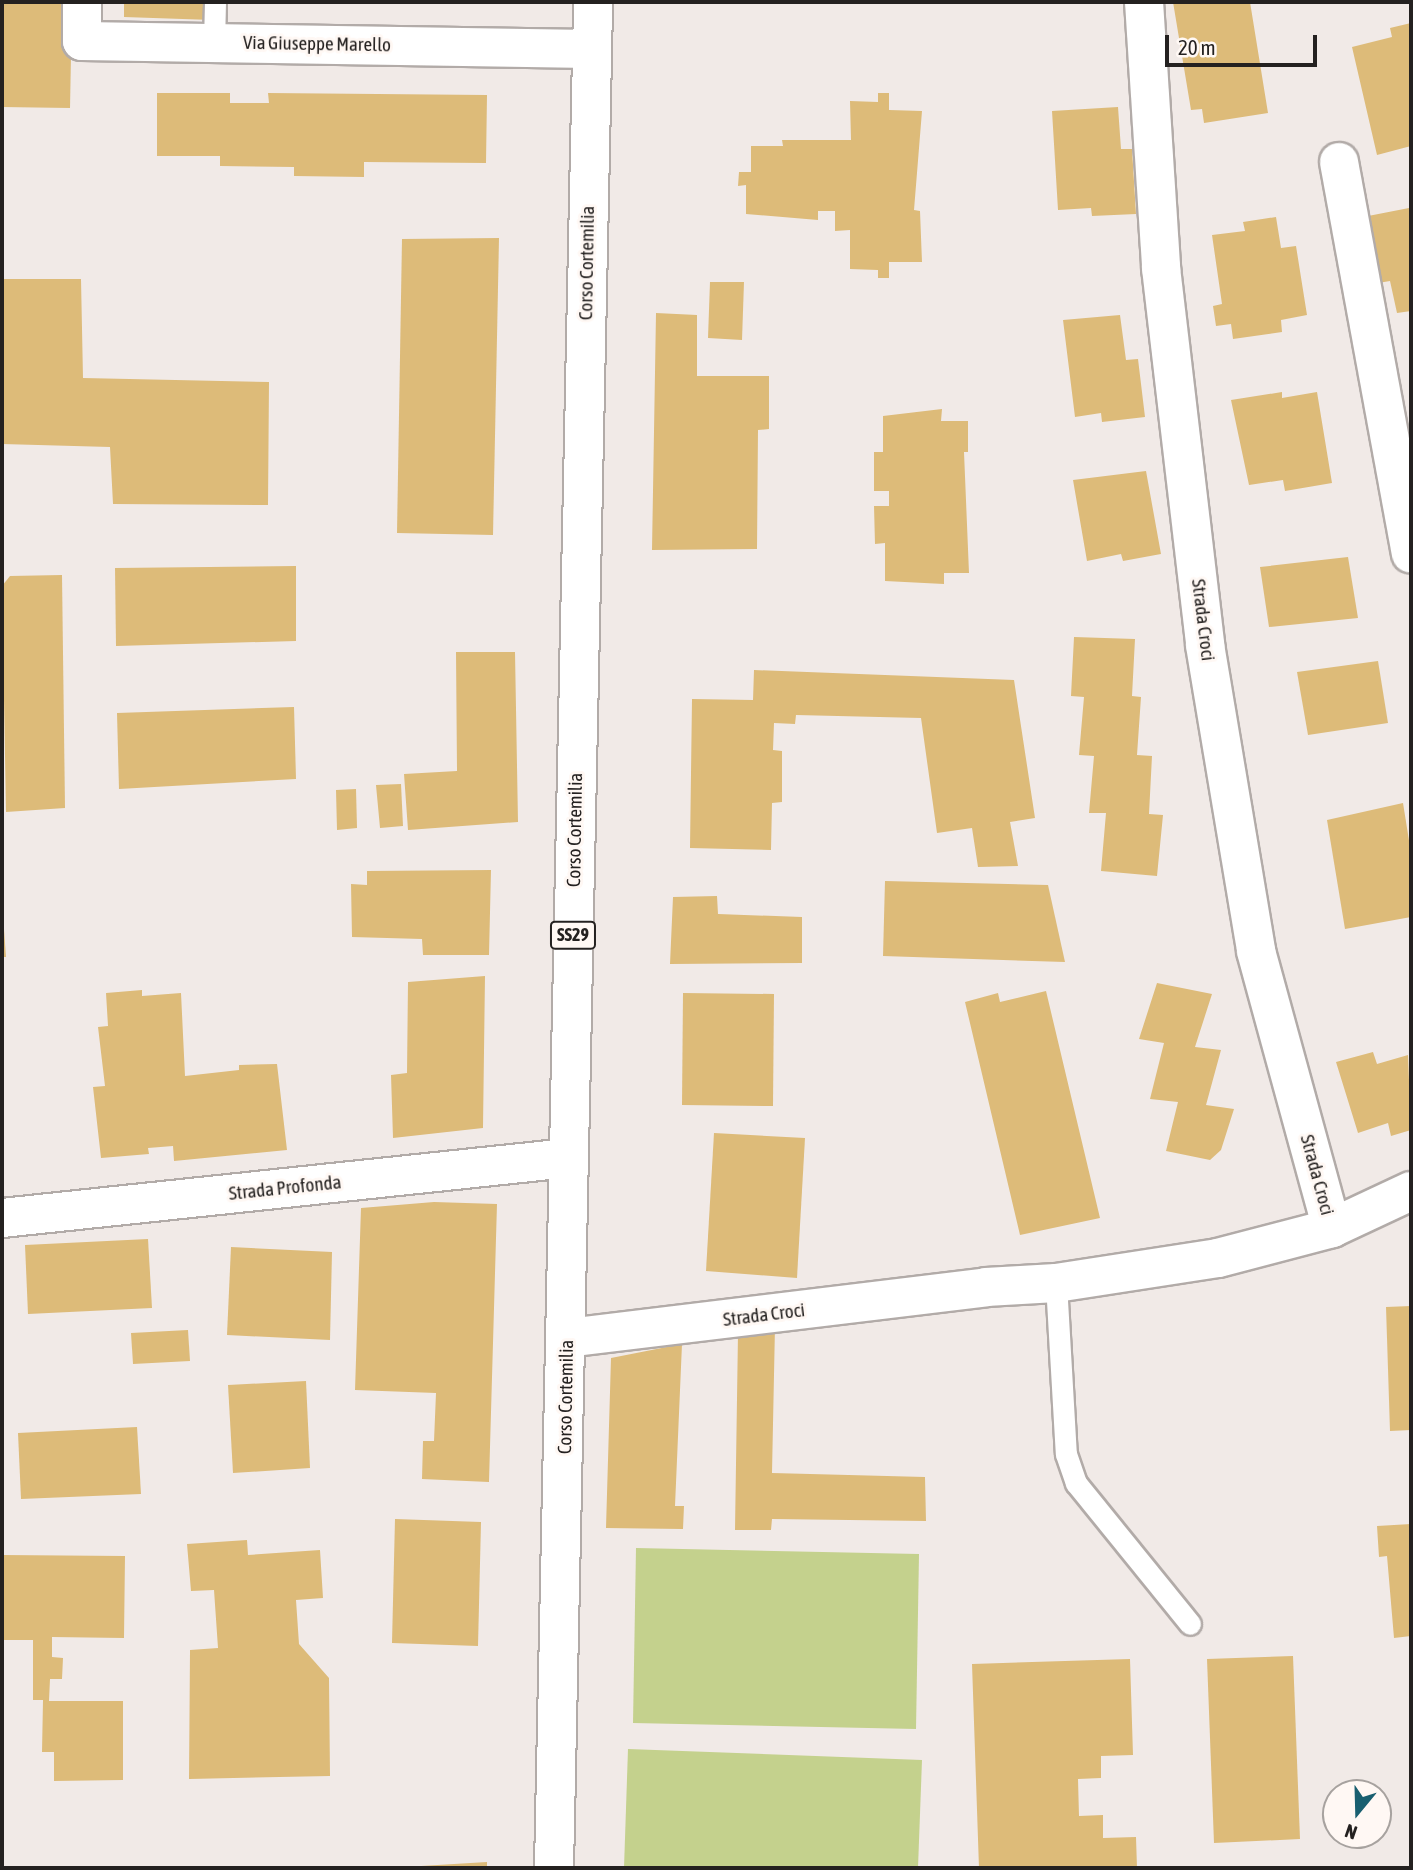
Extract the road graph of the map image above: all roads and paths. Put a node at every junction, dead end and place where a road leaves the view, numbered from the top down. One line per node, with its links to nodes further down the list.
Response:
1 (82, 2): 5 (street, Via Giuseppe Marello)
2 (215, 2): 5 (lane)
3 (593, 2): 6 (street, Corso Cortemilia / SS29)
4 (1144, 2): 12 (street, Strada Croci)
5 (214, 43): 6 (street, Via Giuseppe Marello)
6 (592, 49): 9 (street, Corso Cortemilia / SS29)
7 (1339, 162): 8 (street)
8 (1411, 553)
9 (568, 1158): 11 (street, Strada Profonda); 14 (street, Corso Cortemilia / SS29)
10 (1411, 1191): 12 (street, Strada Croci)
11 (2, 1219)
12 (1332, 1228): 13 (street, Strada Croci)
13 (1056, 1283): 14 (street, Strada Croci); 15 (lane)
14 (567, 1338): 16 (street, Corso Cortemilia / SS29)
15 (1190, 1624)
16 (554, 1868)

